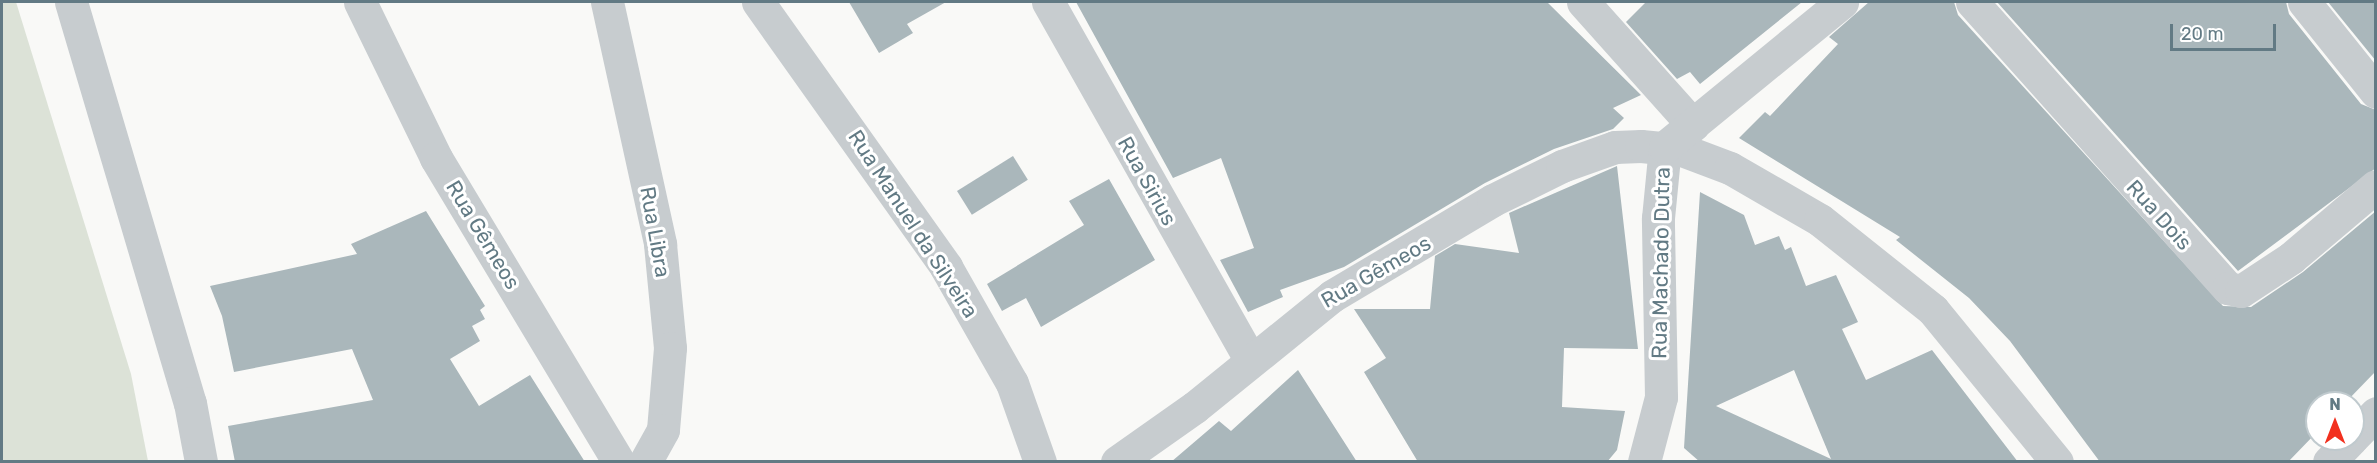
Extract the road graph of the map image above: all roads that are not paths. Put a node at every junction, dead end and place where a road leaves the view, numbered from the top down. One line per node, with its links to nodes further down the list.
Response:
1 (71, 2): 18 (street)
2 (360, 2): 19 (street, Rua Gêmeos)
3 (607, 2): 20 (street, Rua Libra)
4 (758, 2): 21 (street, Rua Manuel da Silveira)
5 (1048, 2): 14 (street, Rua Sirius)
6 (1583, 2): 11 (street)
7 (1842, 2): 11 (street, Rua Machado Dutra)
8 (1972, 2): 13 (street, Rua Dois)
9 (2304, 2): 10 (street)
10 (2375, 92)
11 (1693, 125): 12 (street, Rua Machado Dutra)
12 (1665, 147): 14 (street, Rua Gêmeos); 23 (street, Rua Machado Dutra); 24 (street, Rua Gêmeos)
13 (2376, 186)
14 (1250, 359): 22 (street, Rua Gêmeos)
15 (2376, 413): 16 (street)
16 (2365, 424)
17 (2340, 451): 25 (street)
18 (201, 462)
19 (619, 462)
20 (645, 462)
21 (1040, 462)
22 (1117, 462)
23 (1644, 462)
24 (2057, 462)
25 (2329, 462)

